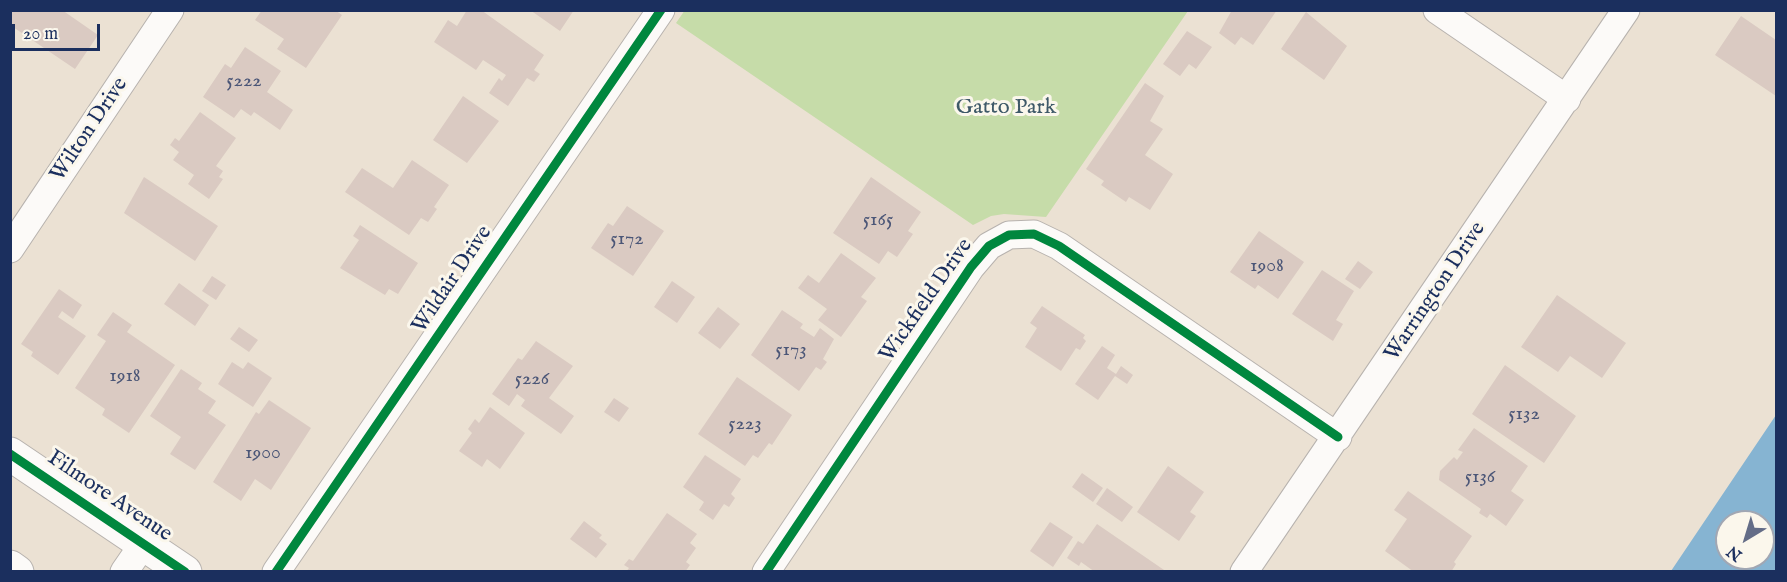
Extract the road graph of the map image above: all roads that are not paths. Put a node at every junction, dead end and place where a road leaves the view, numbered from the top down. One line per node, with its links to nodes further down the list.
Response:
1 (170, 10): 6 (street, Wilton Drive)
2 (661, 10): 14 (street, Wildair Drive)
3 (1437, 10): 5 (street)
4 (1626, 10): 5 (street, Warrington Drive)
5 (1567, 99): 7 (street, Warrington Drive)
6 (10, 249)
7 (1338, 437): 15 (street, Wickfield Drive); 16 (street, Warrington Drive)
8 (10, 454): 9 (street, Filmore Avenue)
9 (144, 543): 12 (street); 13 (street, Filmore Avenue)
10 (10, 567): 11 (street)
11 (17, 572)
12 (124, 572)
13 (185, 572)
14 (276, 572)
15 (766, 572)
16 (1244, 572)

